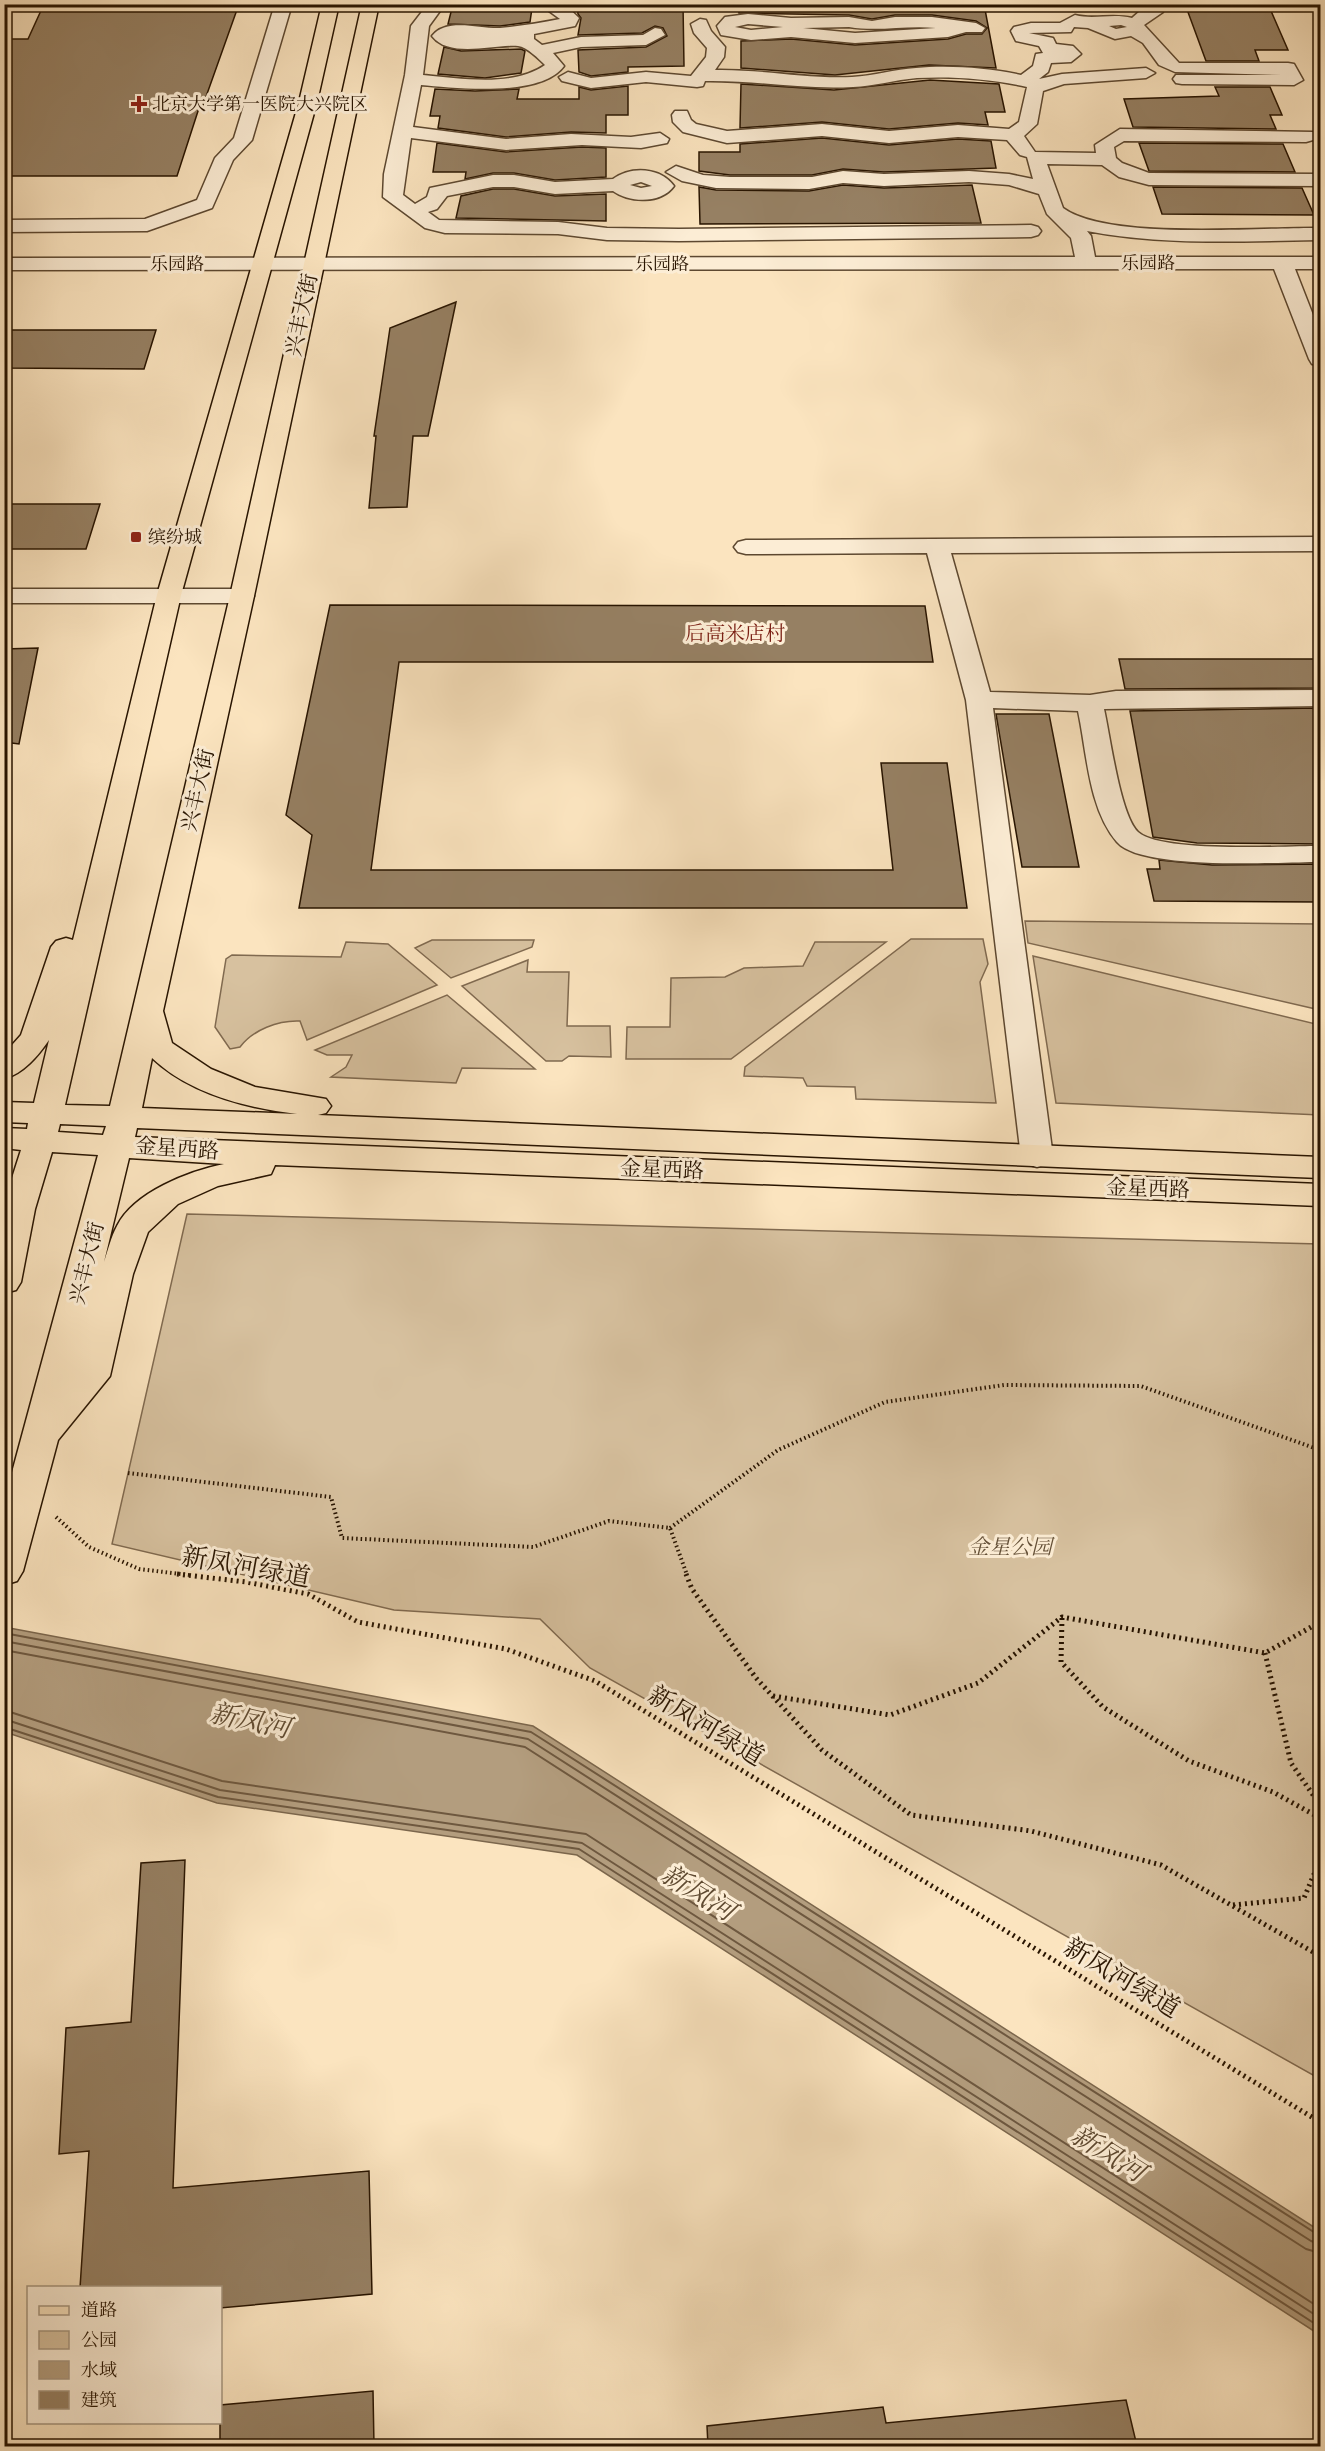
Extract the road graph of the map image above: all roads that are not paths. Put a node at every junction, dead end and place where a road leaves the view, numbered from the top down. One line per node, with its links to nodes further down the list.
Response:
1 (284, 4): 40 (street)
2 (331, 4): 48 (main road)
3 (371, 4): 49 (main road, 兴丰大街)
4 (437, 4): 18 (street)
5 (556, 4): 8 (street)
6 (1156, 4): 9 (street)
7 (864, 22): 7 (street); 7 (street)
8 (566, 26): 10 (street); 12 (street)
9 (1134, 28): 11 (street); 14 (street)
10 (684, 31): 12 (street); 19 (street)
11 (1087, 34): 13 (street); 20 (street)
12 (539, 51): 16 (street)
13 (1125, 51)
14 (1174, 67): 14 (street); 17 (street); 17 (street)
15 (911, 74): 20 (street); 21 (street); 21 (street)
16 (562, 75): 18 (street); 19 (street); 19 (street)
17 (1101, 77): 22 (street)
18 (413, 79): 23 (street)
19 (699, 79): 21 (street)
20 (1024, 81): 22 (street)
21 (815, 82)
22 (1042, 86): 24 (street)
23 (404, 132): 26 (street); 31 (street)
24 (1013, 135): 26 (street); 27 (street)
25 (1318, 152): 28 (street); 28 (street)
26 (671, 154): 32 (street); 33 (street)
27 (1035, 158): 28 (street); 35 (street)
28 (1107, 159)
29 (885, 180): 30 (street); 30 (street); 35 (street)
30 (816, 182): 33 (street)
31 (406, 183): 36 (street); 39 (street)
32 (653, 185): 36 (street); 43 (street)
33 (736, 185): 37 (street)
34 (965, 191): 41 (street)
35 (1048, 191): 38 (street)
36 (437, 192): 39 (street)
37 (765, 201)
38 (1054, 210): 42 (street); 44 (street)
39 (413, 211): 43 (street)
40 (4, 226)
41 (1030, 231): 43 (street); 50 (street)
42 (1320, 234)
43 (648, 235)
44 (1086, 263): 45 (street, 乐园路); 50 (street, 乐园路)
45 (1282, 263): 46 (street, 乐园路); 51 (street)
46 (1320, 263)
47 (4, 264): 48 (street, 乐园路)
48 (262, 264): 49 (street, 乐园路); 55 (main road)
49 (313, 264): 50 (street, 乐园路); 57 (main road, 兴丰大街)
50 (1043, 264)
51 (1320, 359)
52 (1320, 544): 53 (street)
53 (938, 546): 54 (street); 59 (street)
54 (746, 547)
55 (169, 595): 56 (street); 57 (street); 62 (main road)
56 (4, 596)
57 (242, 596): 63 (main road, 兴丰大街)
58 (1320, 698): 60 (street)
59 (979, 700): 60 (street); 70 (street)
60 (1090, 703): 61 (street)
61 (1320, 854)
62 (92, 920): 64 (main road); 66 (main road)
63 (148, 1011): 67 (main road, 兴丰大街); 68 (main road)
64 (4, 1069)
65 (4, 1112): 66 (main road, 金星西路)
66 (43, 1127): 67 (main road, 金星西路); 69 (main road, 金星西路); 74 (main road)
67 (120, 1131): 68 (main road, 金星西路); 71 (main road, 金星西路); 75 (main road, 兴丰大街)
68 (527, 1136): 70 (main road, 金星西路)
69 (4, 1138)
70 (1037, 1157): 72 (main road, 金星西路)
71 (334, 1158): 73 (main road, 金星西路); 75 (main road)
72 (1320, 1168)
73 (1320, 1195)
74 (4, 1282)
75 (40, 1438): 76 (main road, 兴丰大街)
76 (4, 1571)

